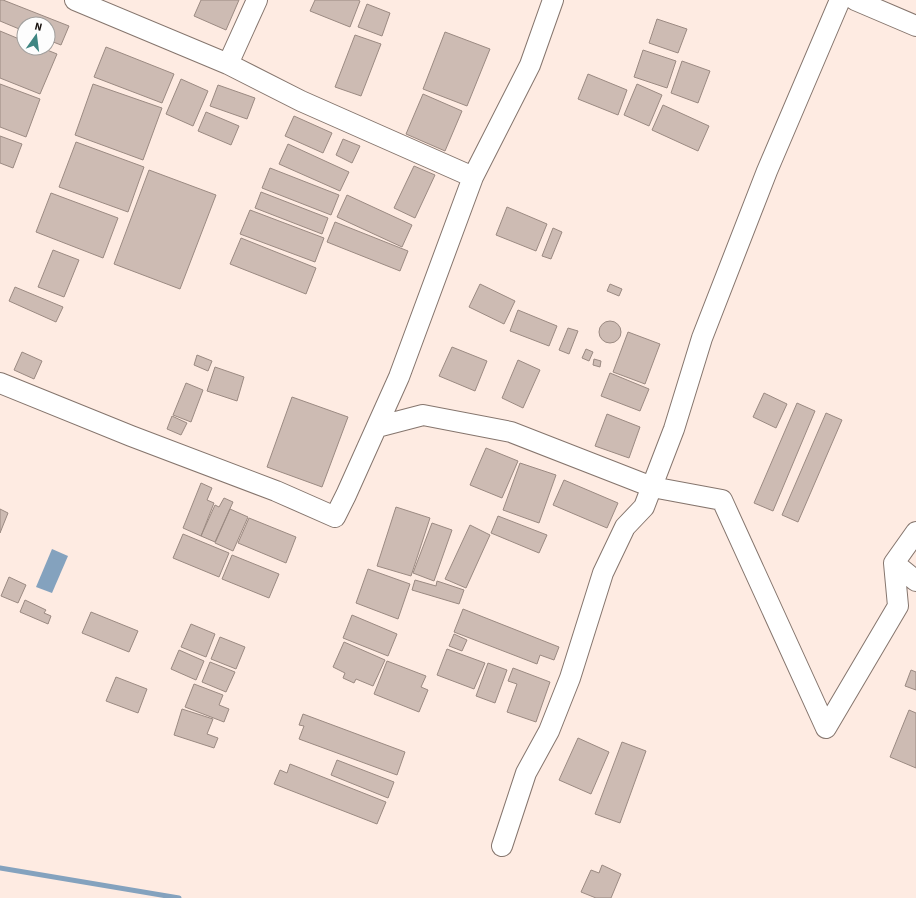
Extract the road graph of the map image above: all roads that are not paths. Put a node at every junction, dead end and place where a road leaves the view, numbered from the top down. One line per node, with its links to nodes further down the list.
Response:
1 (75, 0): 7 (street)
2 (257, 0): 7 (street)
3 (553, 0): 8 (street)
4 (840, 0): 11 (street)
5 (855, 0): 6 (street)
6 (916, 26)
7 (228, 64): 8 (street)
8 (472, 177): 10 (street)
9 (0, 383): 10 (street)
10 (377, 426): 11 (street)
11 (652, 487): 13 (street); 15 (street)
12 (916, 532): 13 (street)
13 (894, 563): 14 (street)
14 (916, 581)
15 (502, 846)

